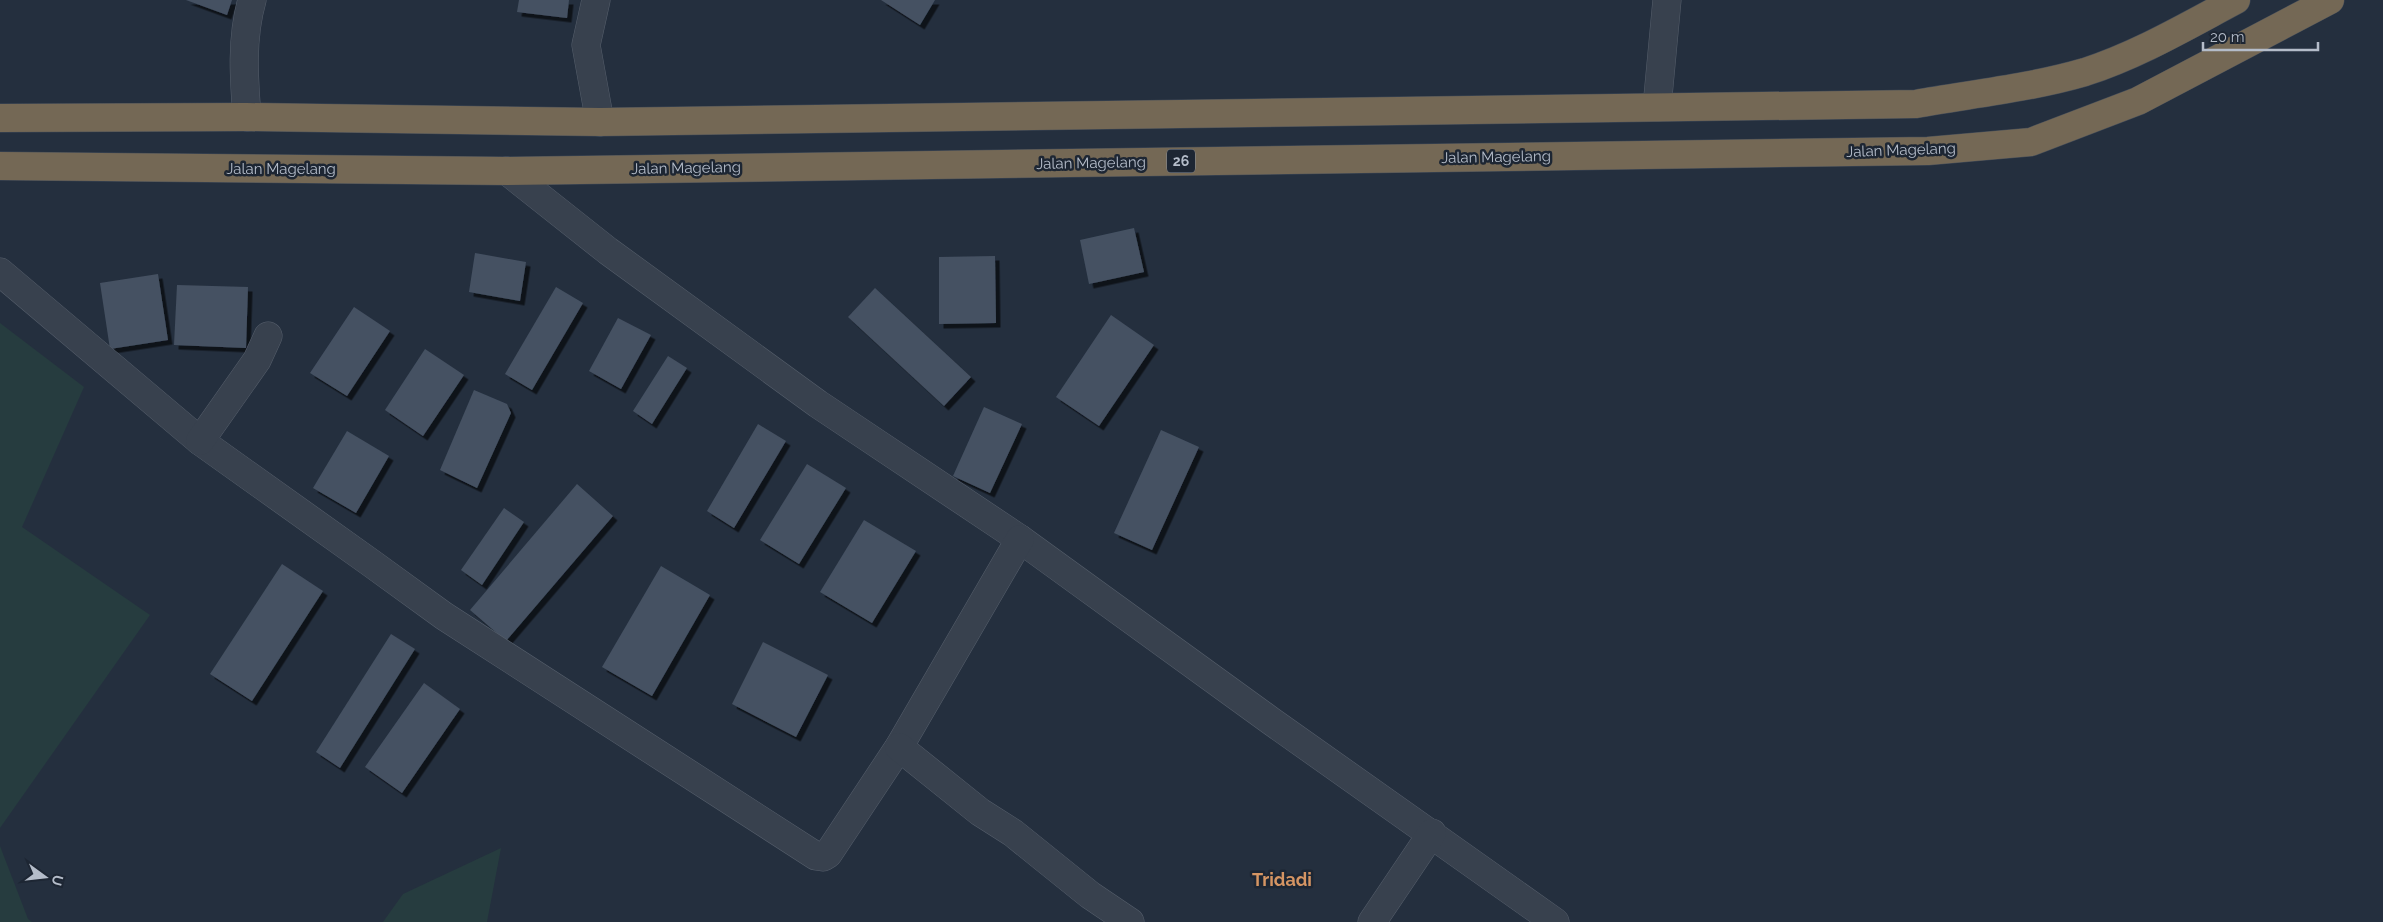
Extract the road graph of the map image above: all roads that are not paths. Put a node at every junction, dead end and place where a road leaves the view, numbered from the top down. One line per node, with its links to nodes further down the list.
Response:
1 (252, 0): 7 (street)
2 (596, 0): 9 (street)
3 (1667, 0): 6 (street)
4 (2236, 0): 6 (highway)
5 (2330, 0): 11 (highway, Jalan Magelang / 26)
6 (1656, 107): 9 (highway)
7 (247, 117): 8 (highway); 9 (highway)
8 (0, 118)
9 (600, 122)
10 (0, 166): 11 (highway, Jalan Magelang / 26)
11 (507, 171): 15 (street)
12 (0, 272): 14 (street)
13 (268, 336): 14 (street)
14 (200, 441): 16 (street)
15 (1020, 539): 16 (street); 17 (street)
16 (899, 747): 18 (street)
17 (1432, 833): 19 (street); 20 (street)
18 (1130, 922)
19 (1372, 922)
20 (1555, 922)

